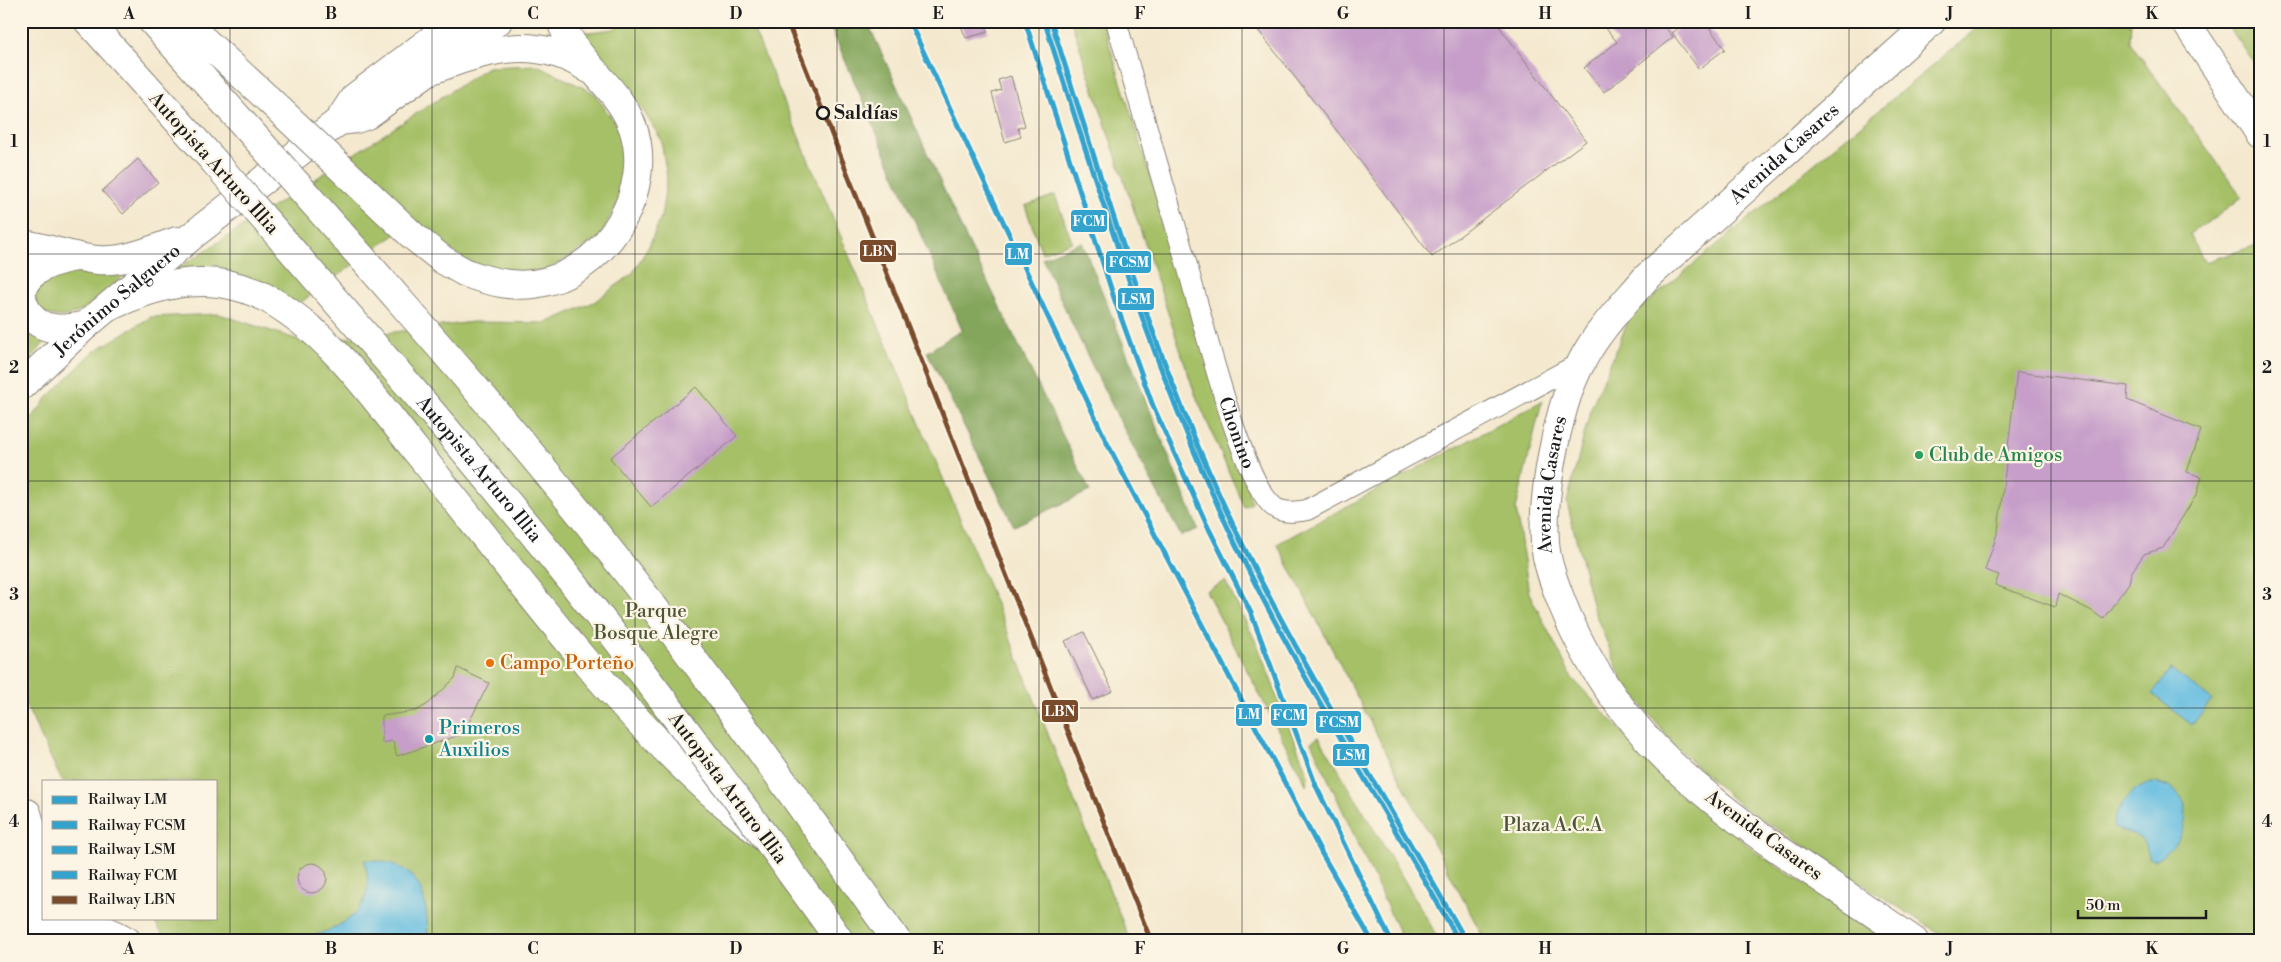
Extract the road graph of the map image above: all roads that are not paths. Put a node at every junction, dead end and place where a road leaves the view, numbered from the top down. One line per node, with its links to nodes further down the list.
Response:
1 (88, 21): 22 (main road, Autopista Arturo Illia, bridge)
2 (152, 21): 28 (main road, bridge)
3 (183, 21): 11 (main road, bridge)
4 (456, 21): 12 (main road, Jerónimo Salguero)
5 (498, 21): 10 (main road, Jerónimo Salguero)
6 (561, 21): 11 (main road)
7 (1116, 21): 19 (street, Chonino)
8 (1932, 21): 19 (main road, Avenida Casares)
9 (2185, 21): 13 (main road)
10 (429, 72): 11 (main road); 12 (main road, Jerónimo Salguero)
11 (600, 77)
12 (339, 121): 14 (main road, Jerónimo Salguero)
13 (2260, 134)
14 (193, 235): 16 (main road, Jerónimo Salguero); 17 (main road, Jerónimo Salguero)
15 (21, 244): 16 (main road, Jerónimo Salguero)
16 (80, 257): 18 (main road)
17 (107, 308): 18 (main road, Jerónimo Salguero); 22 (main road, bridge)
18 (85, 326): 20 (main road, Jerónimo Salguero)
19 (1580, 363): 29 (main road, Avenida Casares)
20 (21, 386)
21 (31, 815): 24 (main road)
22 (768, 842): 27 (main road, Autopista Arturo Illia)
23 (124, 920): 26 (main road)
24 (29, 940): 25 (main road)
25 (127, 941)
26 (140, 941)
27 (840, 941)
28 (897, 941)
29 (1914, 941)

